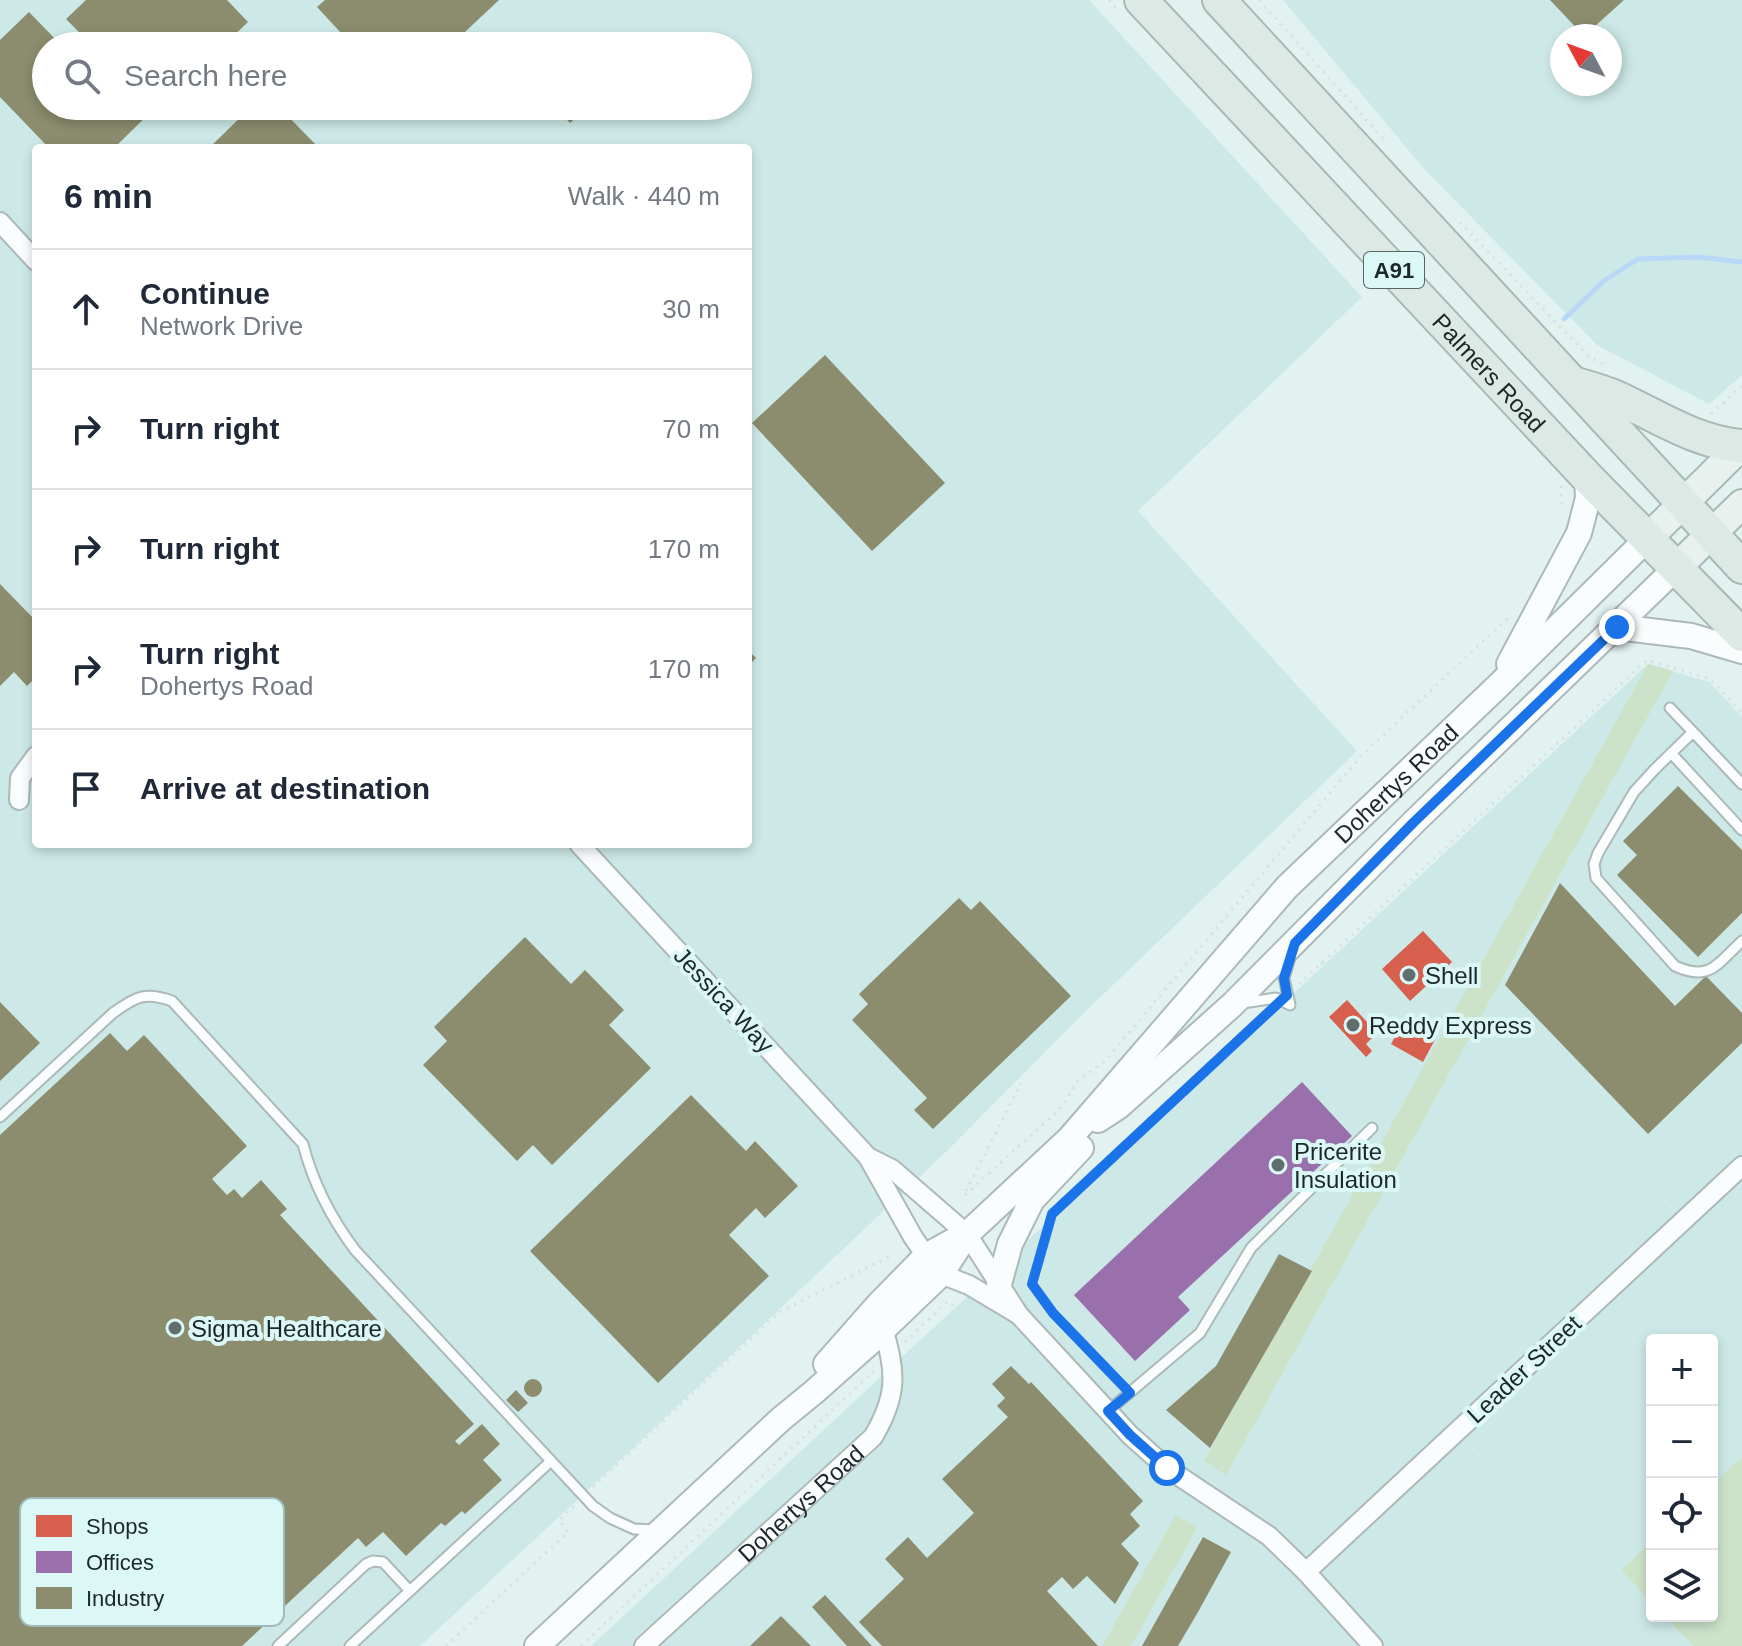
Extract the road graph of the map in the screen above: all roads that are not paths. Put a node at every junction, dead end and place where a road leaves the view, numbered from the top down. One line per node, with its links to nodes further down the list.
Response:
1 (1141, 0): 7 (highway, Palmers Road / A91)
2 (1219, 0): 5 (highway, A91)
3 (0, 222): 4 (street)
4 (32, 257)
5 (1573, 383): 6 (highway); 8 (highway, A91)
6 (1742, 446): 8 (main road, Dohertys Road)
7 (1587, 477): 11 (highway, Palmers Road / A91); 17 (main road)
8 (1683, 503): 10 (highway, A91); 11 (main road, Dohertys Road)
9 (1742, 504): 10 (main road, Dohertys Road)
10 (1712, 534): 12 (highway, A91); 13 (main road, Dohertys Road)
11 (1647, 539): 13 (highway, Palmers Road / A91); 17 (main road, Dohertys Road)
12 (1742, 567)
13 (1676, 568): 14 (main road, Dohertys Road); 15 (highway, Palmers Road / A91)
14 (1617, 627): 16 (main road); 27 (main road, Dohertys Road)
15 (1742, 635)
16 (1742, 651)
17 (1497, 687): 32 (main road, Dohertys Road)
18 (1670, 708): 19 (lane)
19 (1693, 732): 20 (lane); 22 (lane)
20 (1671, 753): 24 (lane); 26 (lane)
21 (32, 762): 23 (street)
22 (1742, 784)
23 (19, 800)
24 (1742, 830)
25 (583, 848): 33 (street, Jessica Way)
26 (1742, 941)
27 (1295, 943): 28 (main road, Dohertys Road); 28 (lane)
28 (1232, 1005): 29 (main road, Dohertys Road)
29 (1118, 1107): 32 (main road, Dohertys Road); 37 (main road)
30 (0, 1117): 42 (lane)
31 (1372, 1128): 40 (lane)
32 (1069, 1139): 35 (main road, Dohertys Road)
33 (868, 1157): 35 (street, Jessica Way); 36 (street, Jessica Way)
34 (1742, 1166): 44 (street, Leader Street)
35 (967, 1234): 36 (main road, Dohertys Road); 37 (street, Jessica Way)
36 (933, 1265): 38 (street); 39 (main road, Dohertys Road); 41 (main road, Dohertys Road)
37 (999, 1284): 38 (street, Jessica Way)
38 (1019, 1315): 40 (street)
39 (883, 1329): 41 (main road, Dohertys Road); 49 (street, Dohertys Road)
40 (1108, 1411): 44 (street)
41 (781, 1419): 43 (main road, Dohertys Road)
42 (551, 1461): 43 (lane); 45 (lane)
43 (662, 1530): 48 (main road, Dohertys Road)
44 (1306, 1572): 50 (street)
45 (410, 1591): 46 (lane); 47 (lane)
46 (278, 1646)
47 (350, 1646)
48 (537, 1646)
49 (644, 1646)
50 (1373, 1646)

